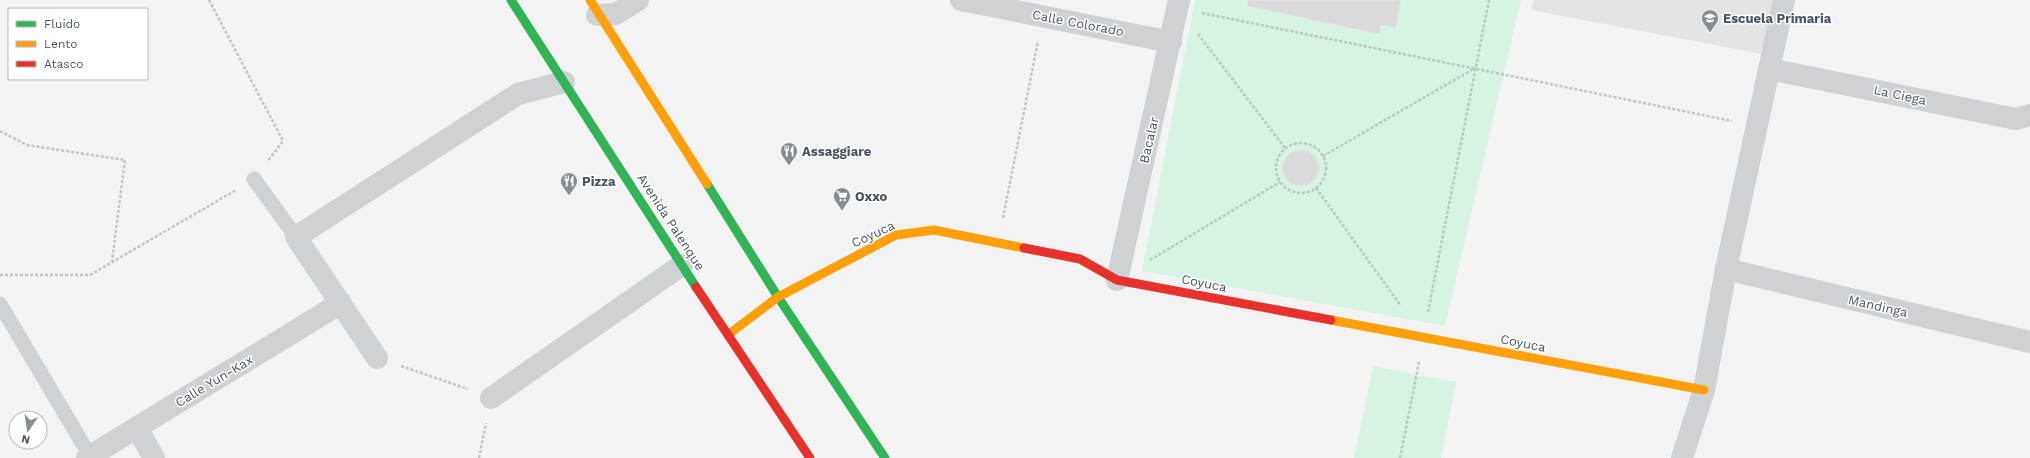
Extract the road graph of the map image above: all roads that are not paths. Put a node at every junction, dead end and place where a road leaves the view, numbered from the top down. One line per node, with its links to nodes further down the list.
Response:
1 (511, 0): 9 (street, Avenida Palenque)
2 (638, 0): 6 (street)
3 (961, 0): 7 (street, Calle Colorado)
4 (1784, 0): 8 (street)
5 (1179, 4): 7 (street, Bacalar)
6 (593, 7): 16 (street)
7 (1171, 42): 15 (street, Bacalar)
8 (1769, 69): 10 (street, La Ciega); 14 (street)
9 (564, 82): 12 (street); 13 (street, Avenida Palenque)
10 (2030, 115)
11 (254, 179): 12 (lane)
12 (296, 237): 17 (street)
13 (682, 265): 19 (street, Avenida Palenque); 23 (street)
14 (1726, 269): 20 (street, Mandinga); 22 (street)
15 (1117, 280): 16 (street, Coyuca); 22 (street, Coyuca)
16 (778, 297): 19 (street, Coyuca); 28 (street)
17 (341, 303): 21 (street); 24 (street, Calle Yun-Kax)
18 (0, 304): 25 (lane)
19 (729, 334): 27 (street, Avenida Palenque)
20 (2030, 342)
21 (377, 358)
22 (1704, 390): 29 (street)
23 (491, 398)
24 (137, 428): 25 (street, Calle Yun-Kax); 26 (street)
25 (89, 457)
26 (154, 458)
27 (810, 458)
28 (884, 458)
29 (1682, 458)

